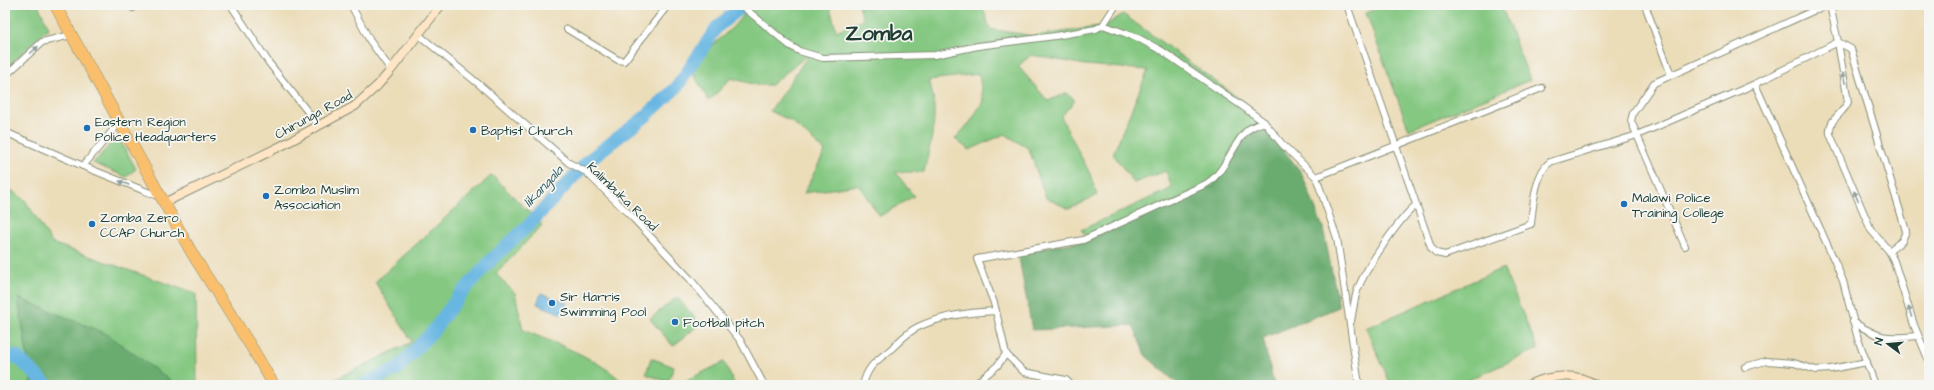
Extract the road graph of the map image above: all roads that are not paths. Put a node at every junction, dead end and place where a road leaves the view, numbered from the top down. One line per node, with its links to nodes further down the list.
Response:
1 (55, 5): 14 (highway)
2 (232, 5): 24 (street)
3 (351, 5): 17 (street)
4 (441, 5): 15 (street, Chirunga Road)
5 (668, 5): 13 (street)
6 (741, 5): 12 (street)
7 (1116, 5): 12 (street)
8 (1347, 5): 27 (street)
9 (1645, 5): 18 (street)
10 (1826, 5): 18 (street)
11 (1830, 5): 16 (street)
12 (1103, 25): 22 (street)
13 (567, 29)
14 (70, 35): 19 (street, one-way to 14); 23 (highway)
15 (419, 35): 17 (street, Chirunga Road); 44 (street, Kalimbuka Road)
16 (1838, 42): 20 (street); 33 (street, one-way to 16); 33 (street)
17 (391, 70): 24 (street, Chirunga Road)
18 (1671, 75): 26 (street)
19 (5, 76)
20 (1755, 84): 26 (street); 35 (street)
21 (1542, 88): 27 (street)
22 (1264, 122): 29 (street); 34 (street)
23 (119, 123): 28 (street); 30 (highway)
24 (319, 126): 30 (street, Chirunga Road)
25 (5, 132): 28 (street)
26 (1637, 135): 31 (street); 32 (street)
27 (1395, 146): 29 (street); 31 (street)
28 (83, 166): 30 (street, one-way to 28)
29 (1316, 178): 36 (street)
30 (162, 200): 43 (highway)
31 (1416, 205): 36 (street)
32 (1685, 246)
33 (1889, 251): 37 (street, one-way to 33)
34 (996, 311): 38 (street); 45 (street)
35 (1852, 322): 37 (street); 39 (street)
36 (1350, 325): 48 (street)
37 (1918, 336): 40 (street)
38 (1006, 354): 46 (street); 47 (street)
39 (1867, 362): 41 (street); 51 (street)
40 (1929, 362)
41 (1745, 367)
42 (1587, 383): 49 (street); 50 (street)
43 (274, 385)
44 (764, 385)
45 (863, 385)
46 (974, 385)
47 (1071, 385)
48 (1359, 385)
49 (1528, 385)
50 (1596, 385)
51 (1875, 385)

